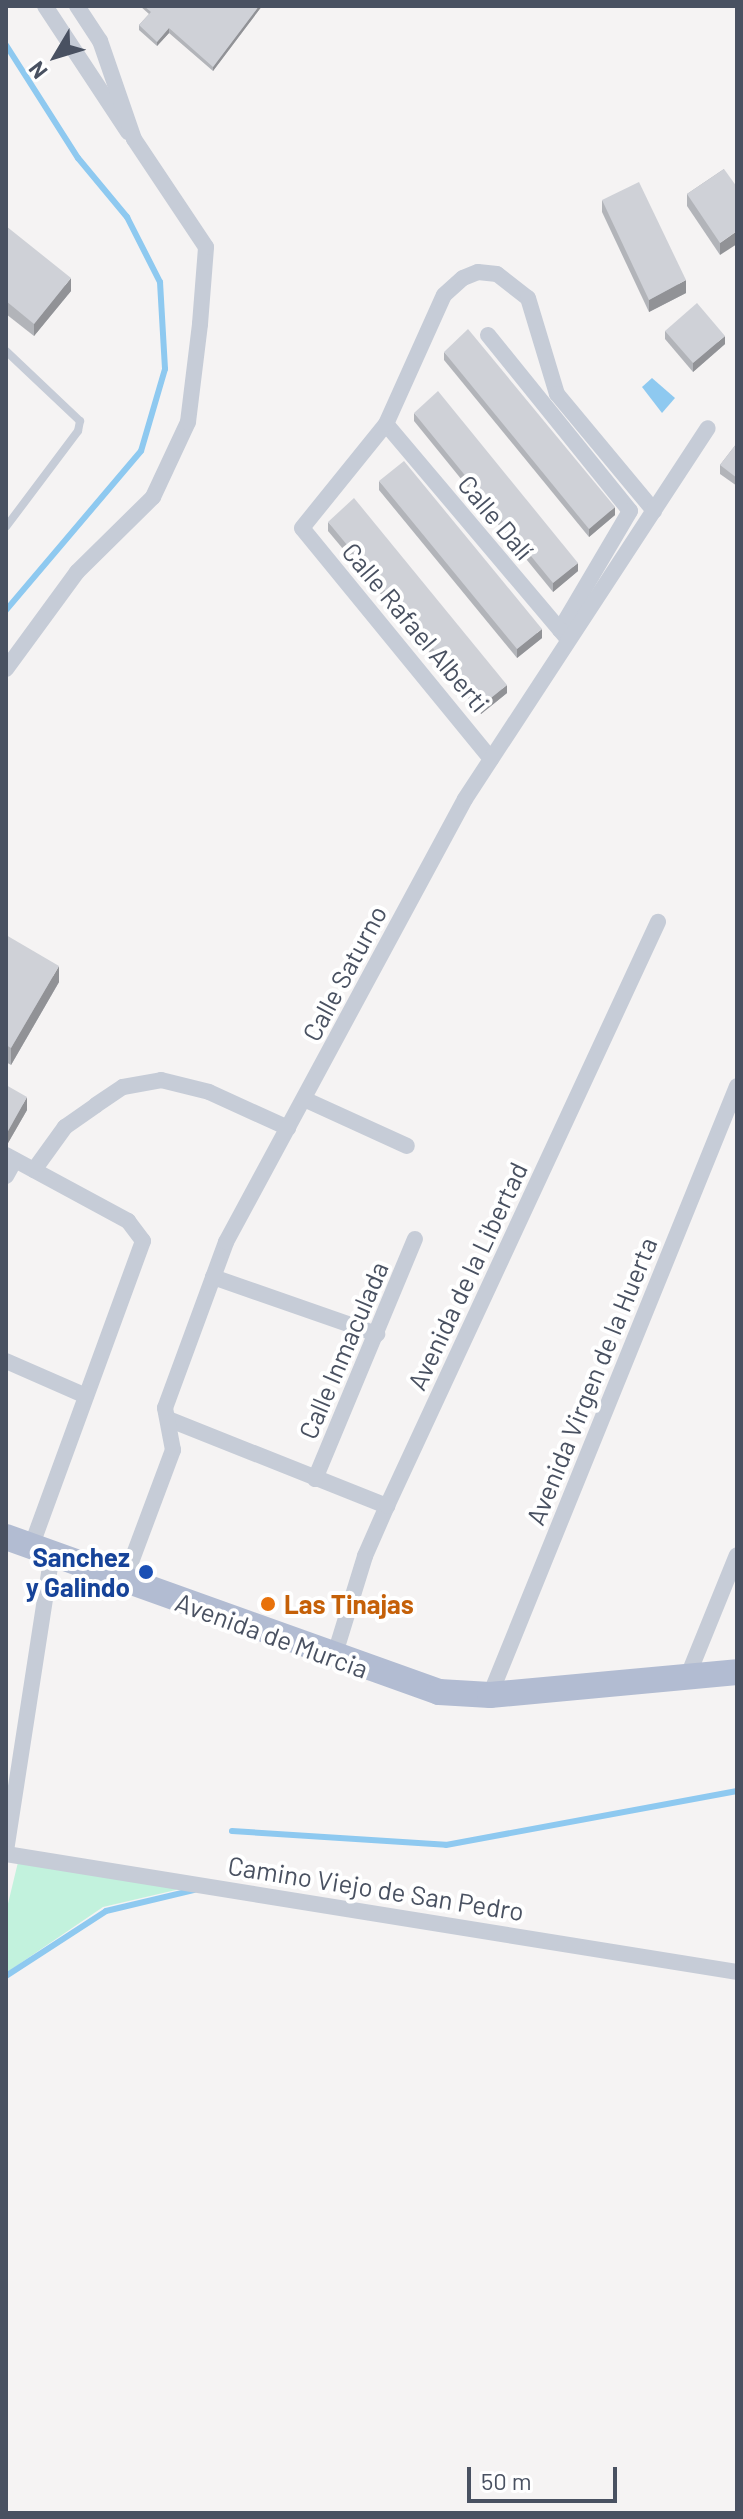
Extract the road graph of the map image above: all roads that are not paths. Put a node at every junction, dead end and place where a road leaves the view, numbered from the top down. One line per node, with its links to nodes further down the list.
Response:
1 (45, 6): 3 (street)
2 (77, 6): 3 (street)
3 (134, 139): 11 (street)
4 (488, 335): 10 (street)
5 (6, 351): 9 (lane)
6 (386, 424): 8 (street); 10 (street, Calle Dalí); 12 (street, Calle Rafael Alberti)
7 (708, 428): 8 (street, Calle Saturno)
8 (654, 511): 10 (street, Calle Saturno)
9 (6, 527)
10 (564, 635): 12 (street, Calle Saturno)
11 (6, 669)
12 (491, 759): 15 (street, Calle Saturno)
13 (658, 922): 28 (street, Avenida de la Libertad)
14 (737, 1086): 36 (street, Avenida Virgen de la Huerta)
15 (304, 1099): 16 (street, Calle Saturno); 17 (street)
16 (288, 1128): 19 (street); 22 (street, Calle Saturno)
17 (407, 1146)
18 (11, 1157): 19 (street); 20 (street)
19 (34, 1170): 25 (street)
20 (6, 1176)
21 (415, 1239): 23 (street, Calle Inmaculada)
22 (213, 1277): 23 (street); 26 (street, Calle Saturno)
23 (377, 1334): 27 (street, Calle Inmaculada)
24 (6, 1361): 25 (street)
25 (86, 1396): 30 (street)
26 (168, 1419): 27 (street); 32 (street, Calle Saturno)
27 (315, 1479): 28 (street)
28 (387, 1506): 33 (street, Avenida de la Libertad)
29 (6, 1537): 30 (main road, Avenida de Murcia)
30 (42, 1551): 32 (main road, Avenida de Murcia); 37 (street)
31 (737, 1555): 35 (street)
32 (124, 1581): 33 (main road, Avenida de Murcia)
33 (334, 1657): 36 (main road, Avenida de Murcia)
34 (737, 1672): 35 (main road, Avenida de Murcia)
35 (689, 1673): 36 (main road, Avenida de Murcia)
36 (490, 1695)
37 (12, 1766): 38 (street)
38 (6, 1852): 39 (street, Camino Viejo de San Pedro)
39 (737, 1972)

